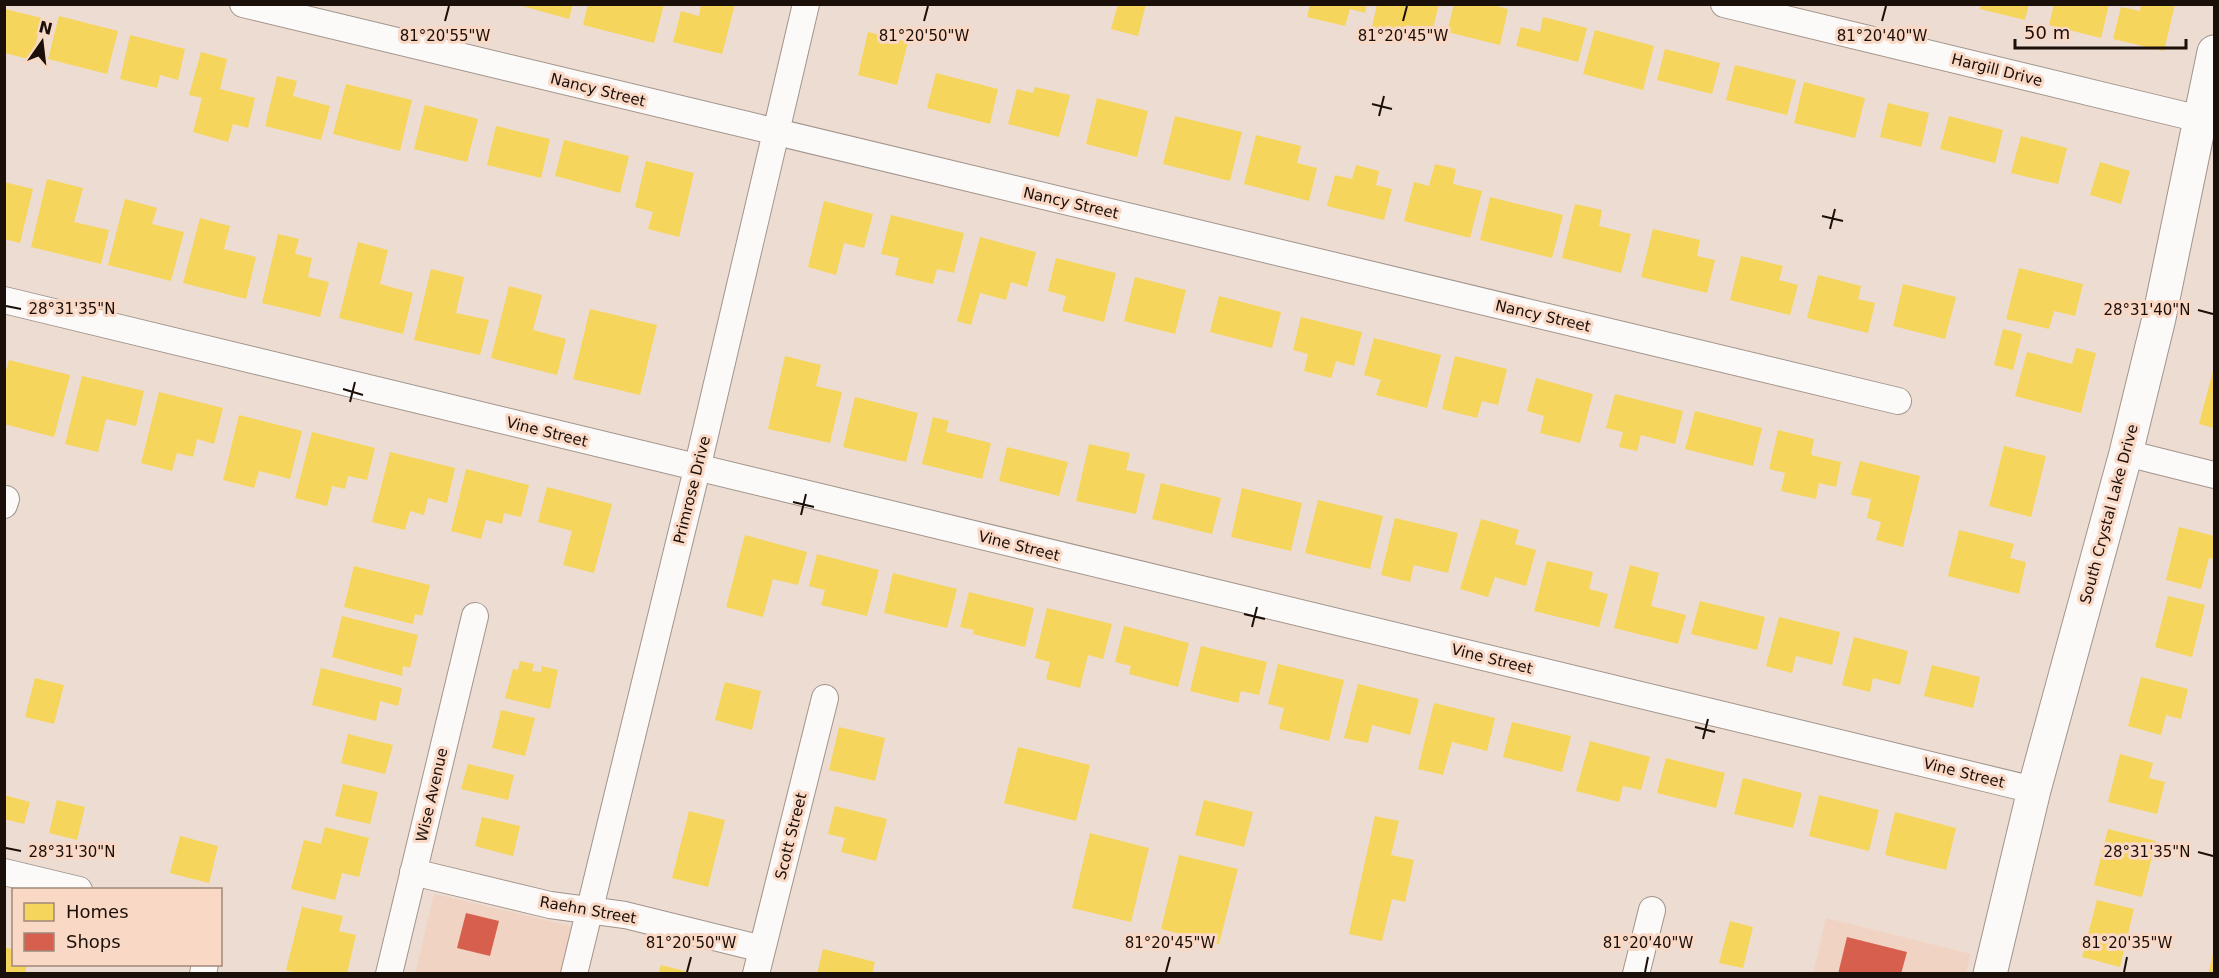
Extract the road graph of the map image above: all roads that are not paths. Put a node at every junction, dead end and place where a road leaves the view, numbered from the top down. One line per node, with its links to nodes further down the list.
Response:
1 (243, 4): 6 (street, Nancy Street)
2 (806, 4): 6 (street, Primrose Drive)
3 (1724, 4): 5 (street, Hargill Drive)
4 (2214, 52): 5 (street, South Crystal Lake Drive)
5 (2200, 119): 9 (street, South Crystal Lake Drive)
6 (777, 133): 8 (street, Nancy Street); 10 (street, Primrose Drive)
7 (4, 300): 10 (street, Vine Street)
8 (1898, 400)
9 (2126, 453): 11 (street); 14 (street, South Crystal Lake Drive)
10 (698, 468): 14 (street, Vine Street); 18 (street, Primrose Drive)
11 (2214, 475)
12 (474, 616): 16 (street, Wise Avenue)
13 (825, 698): 20 (street, Scott Street)
14 (2034, 790): 24 (street, South Crystal Lake Drive)
15 (4, 872): 17 (street)
16 (413, 872): 18 (street, Raehn Street); 21 (street, Wise Avenue)
17 (72, 888)
18 (589, 910): 20 (street, Raehn Street); 22 (street, Primrose Drive)
19 (1652, 910): 23 (street)
20 (759, 961)
21 (389, 974)
22 (574, 974)
23 (1636, 974)
24 (1990, 974)

